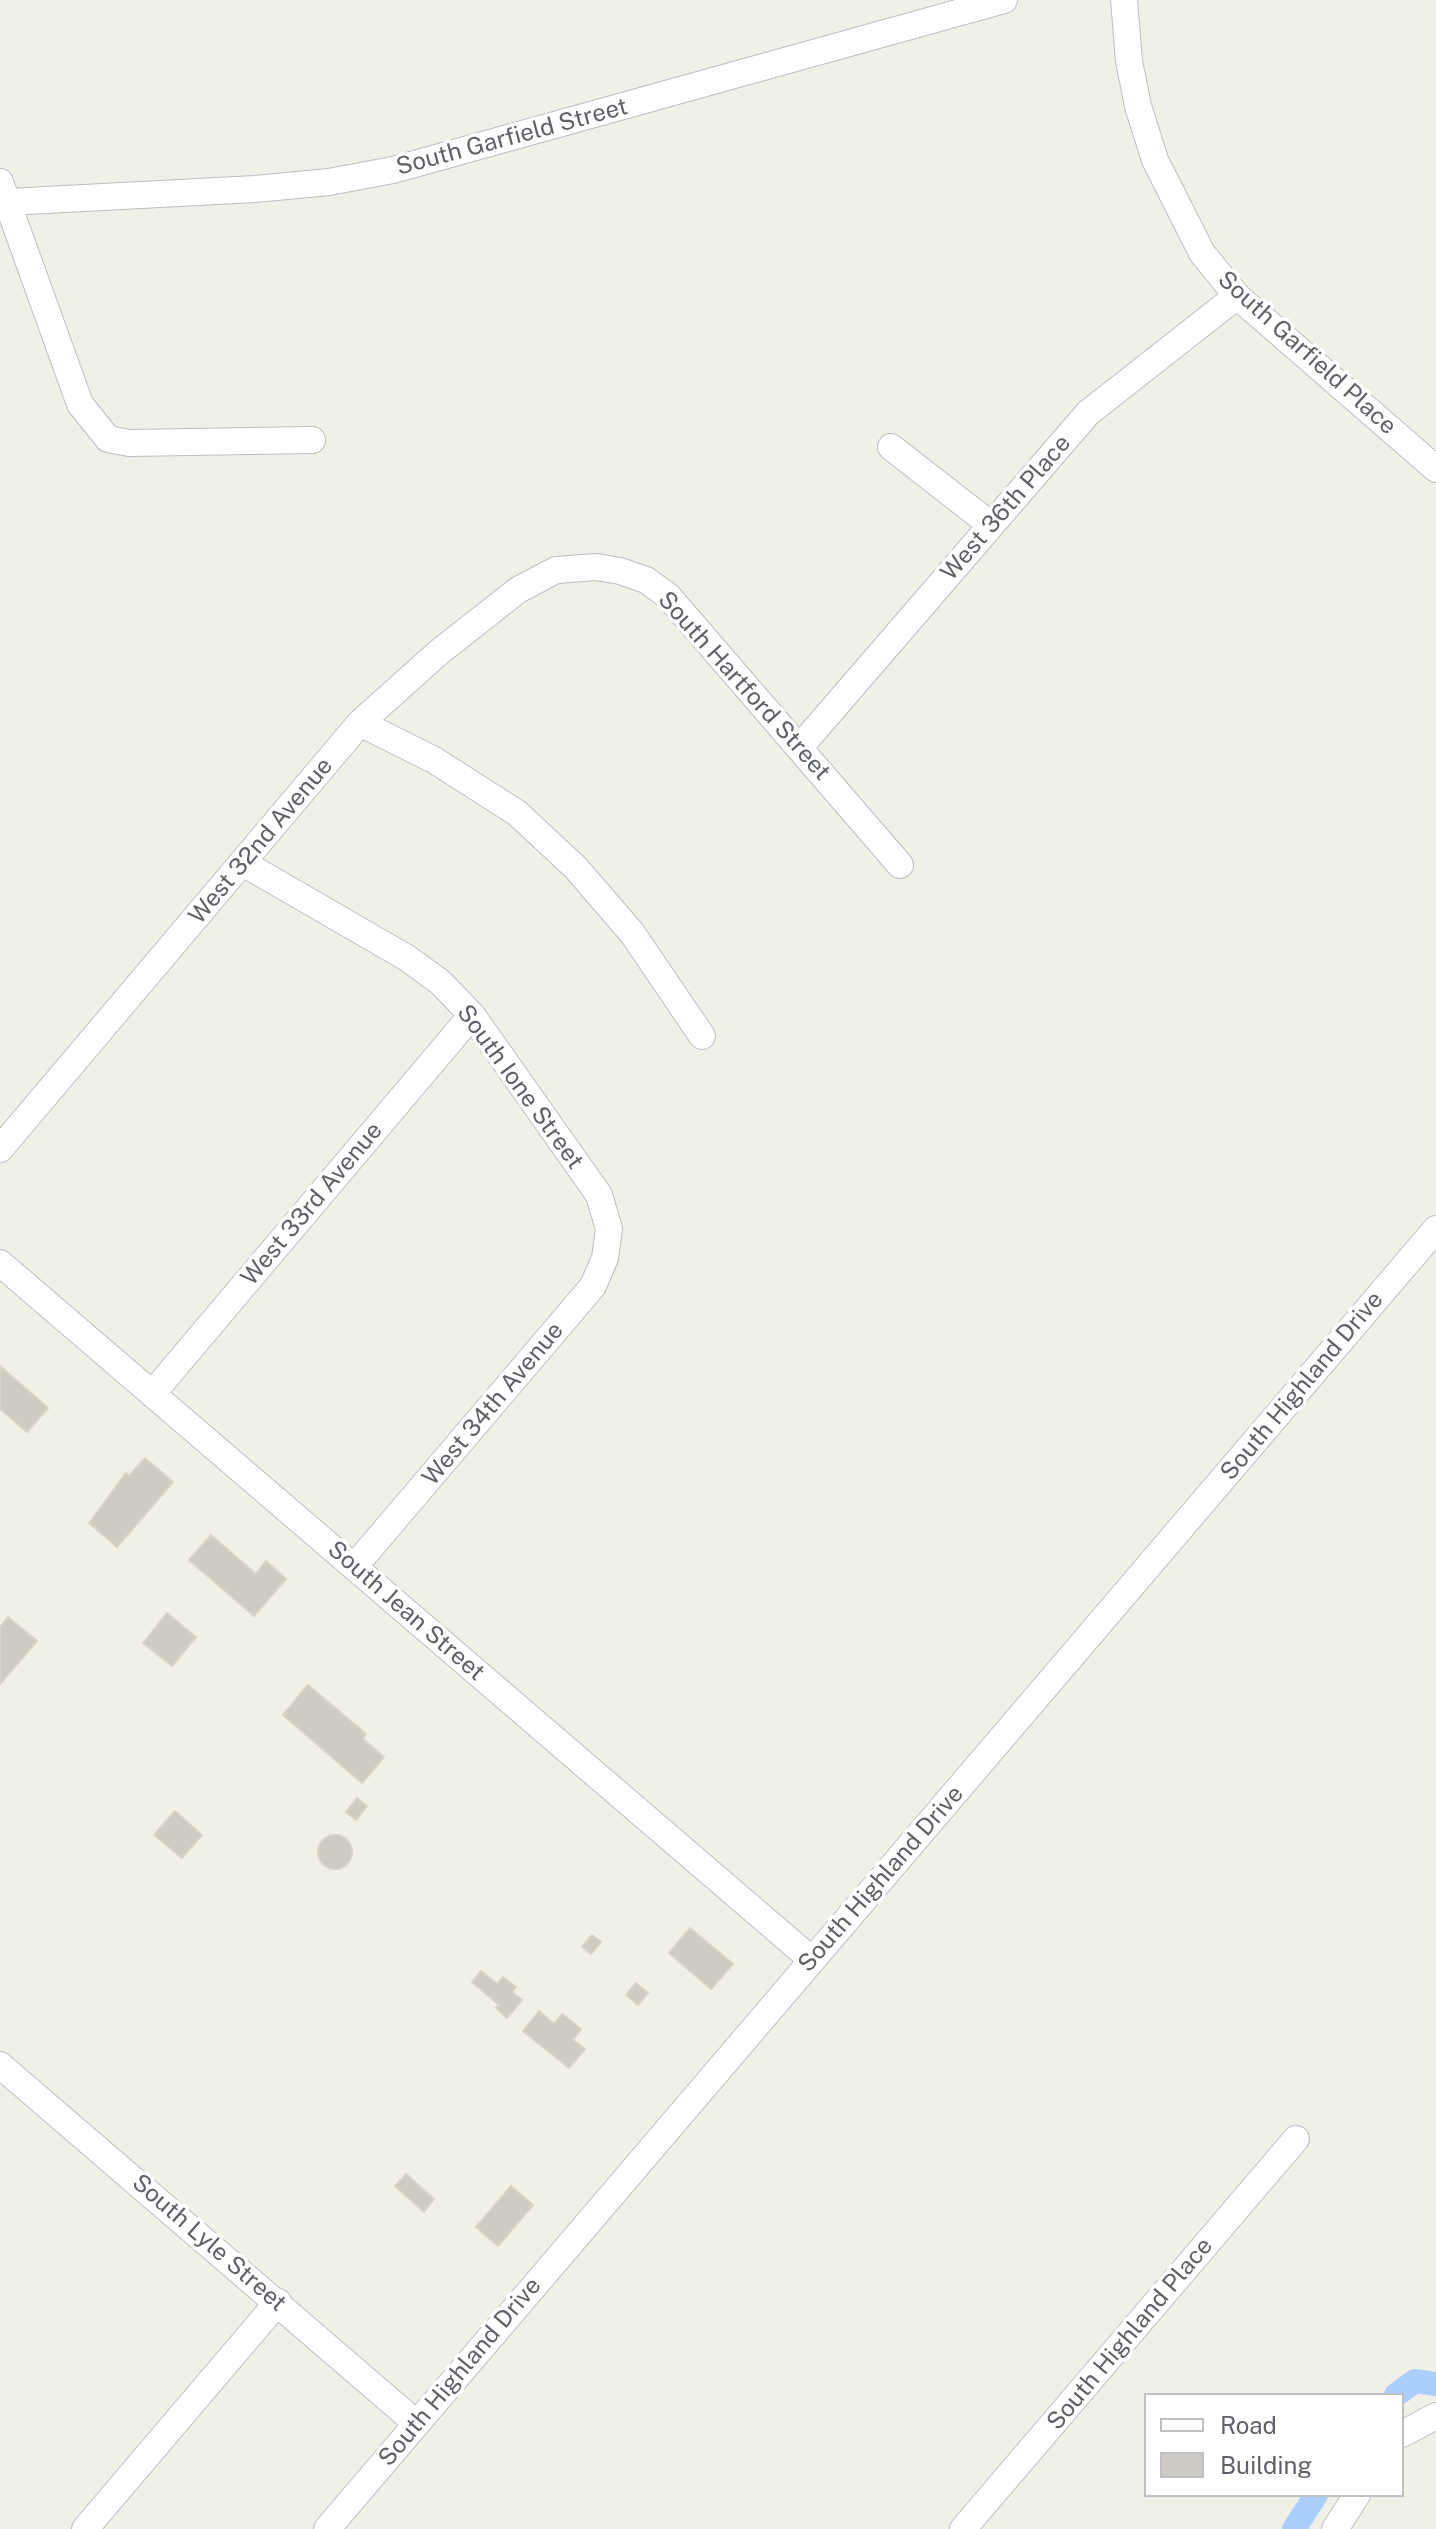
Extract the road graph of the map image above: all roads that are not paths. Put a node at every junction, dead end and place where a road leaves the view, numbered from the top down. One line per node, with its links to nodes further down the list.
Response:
1 (1004, 0): 3 (street, South Garfield Street)
2 (1124, 0): 4 (street, South Garfield Place)
3 (4, 192): 5 (street)
4 (1237, 296): 7 (street, South Garfield Place); 8 (street, West 36th Place)
5 (312, 440)
6 (891, 447): 8 (street)
7 (1436, 469)
8 (991, 525): 11 (street, West 36th Place)
9 (556, 570): 10 (street, West 32nd Avenue); 11 (street, South Hartford Street)
10 (360, 723): 12 (street, West 32nd Avenue); 15 (street)
11 (800, 747): 13 (street, South Hartford Street)
12 (243, 863): 14 (street, South Ione Street); 16 (street, West 32nd Avenue)
13 (900, 865)
14 (472, 1015): 17 (street, South Ione Street); 20 (street, West 33rd Avenue)
15 (702, 1036)
16 (0, 1149)
17 (609, 1229): 21 (street, West 34th Avenue)
18 (1436, 1229): 22 (street, South Highland Drive)
19 (0, 1263): 20 (street, South Jean Street)
20 (152, 1394): 21 (street, South Jean Street)
21 (354, 1567): 22 (street, South Jean Street)
22 (812, 1960): 27 (street, South Highland Drive)
23 (0, 2065): 25 (street, South Lyle Street)
24 (1296, 2139): 32 (street, South Highland Place)
25 (278, 2302): 27 (street, South Lyle Street); 30 (street)
26 (1436, 2416): 28 (street)
27 (416, 2423): 31 (street, South Highland Drive)
28 (1404, 2433)
29 (1356, 2497): 33 (street)
30 (85, 2529)
31 (327, 2529)
32 (963, 2529)
33 (1335, 2529)

